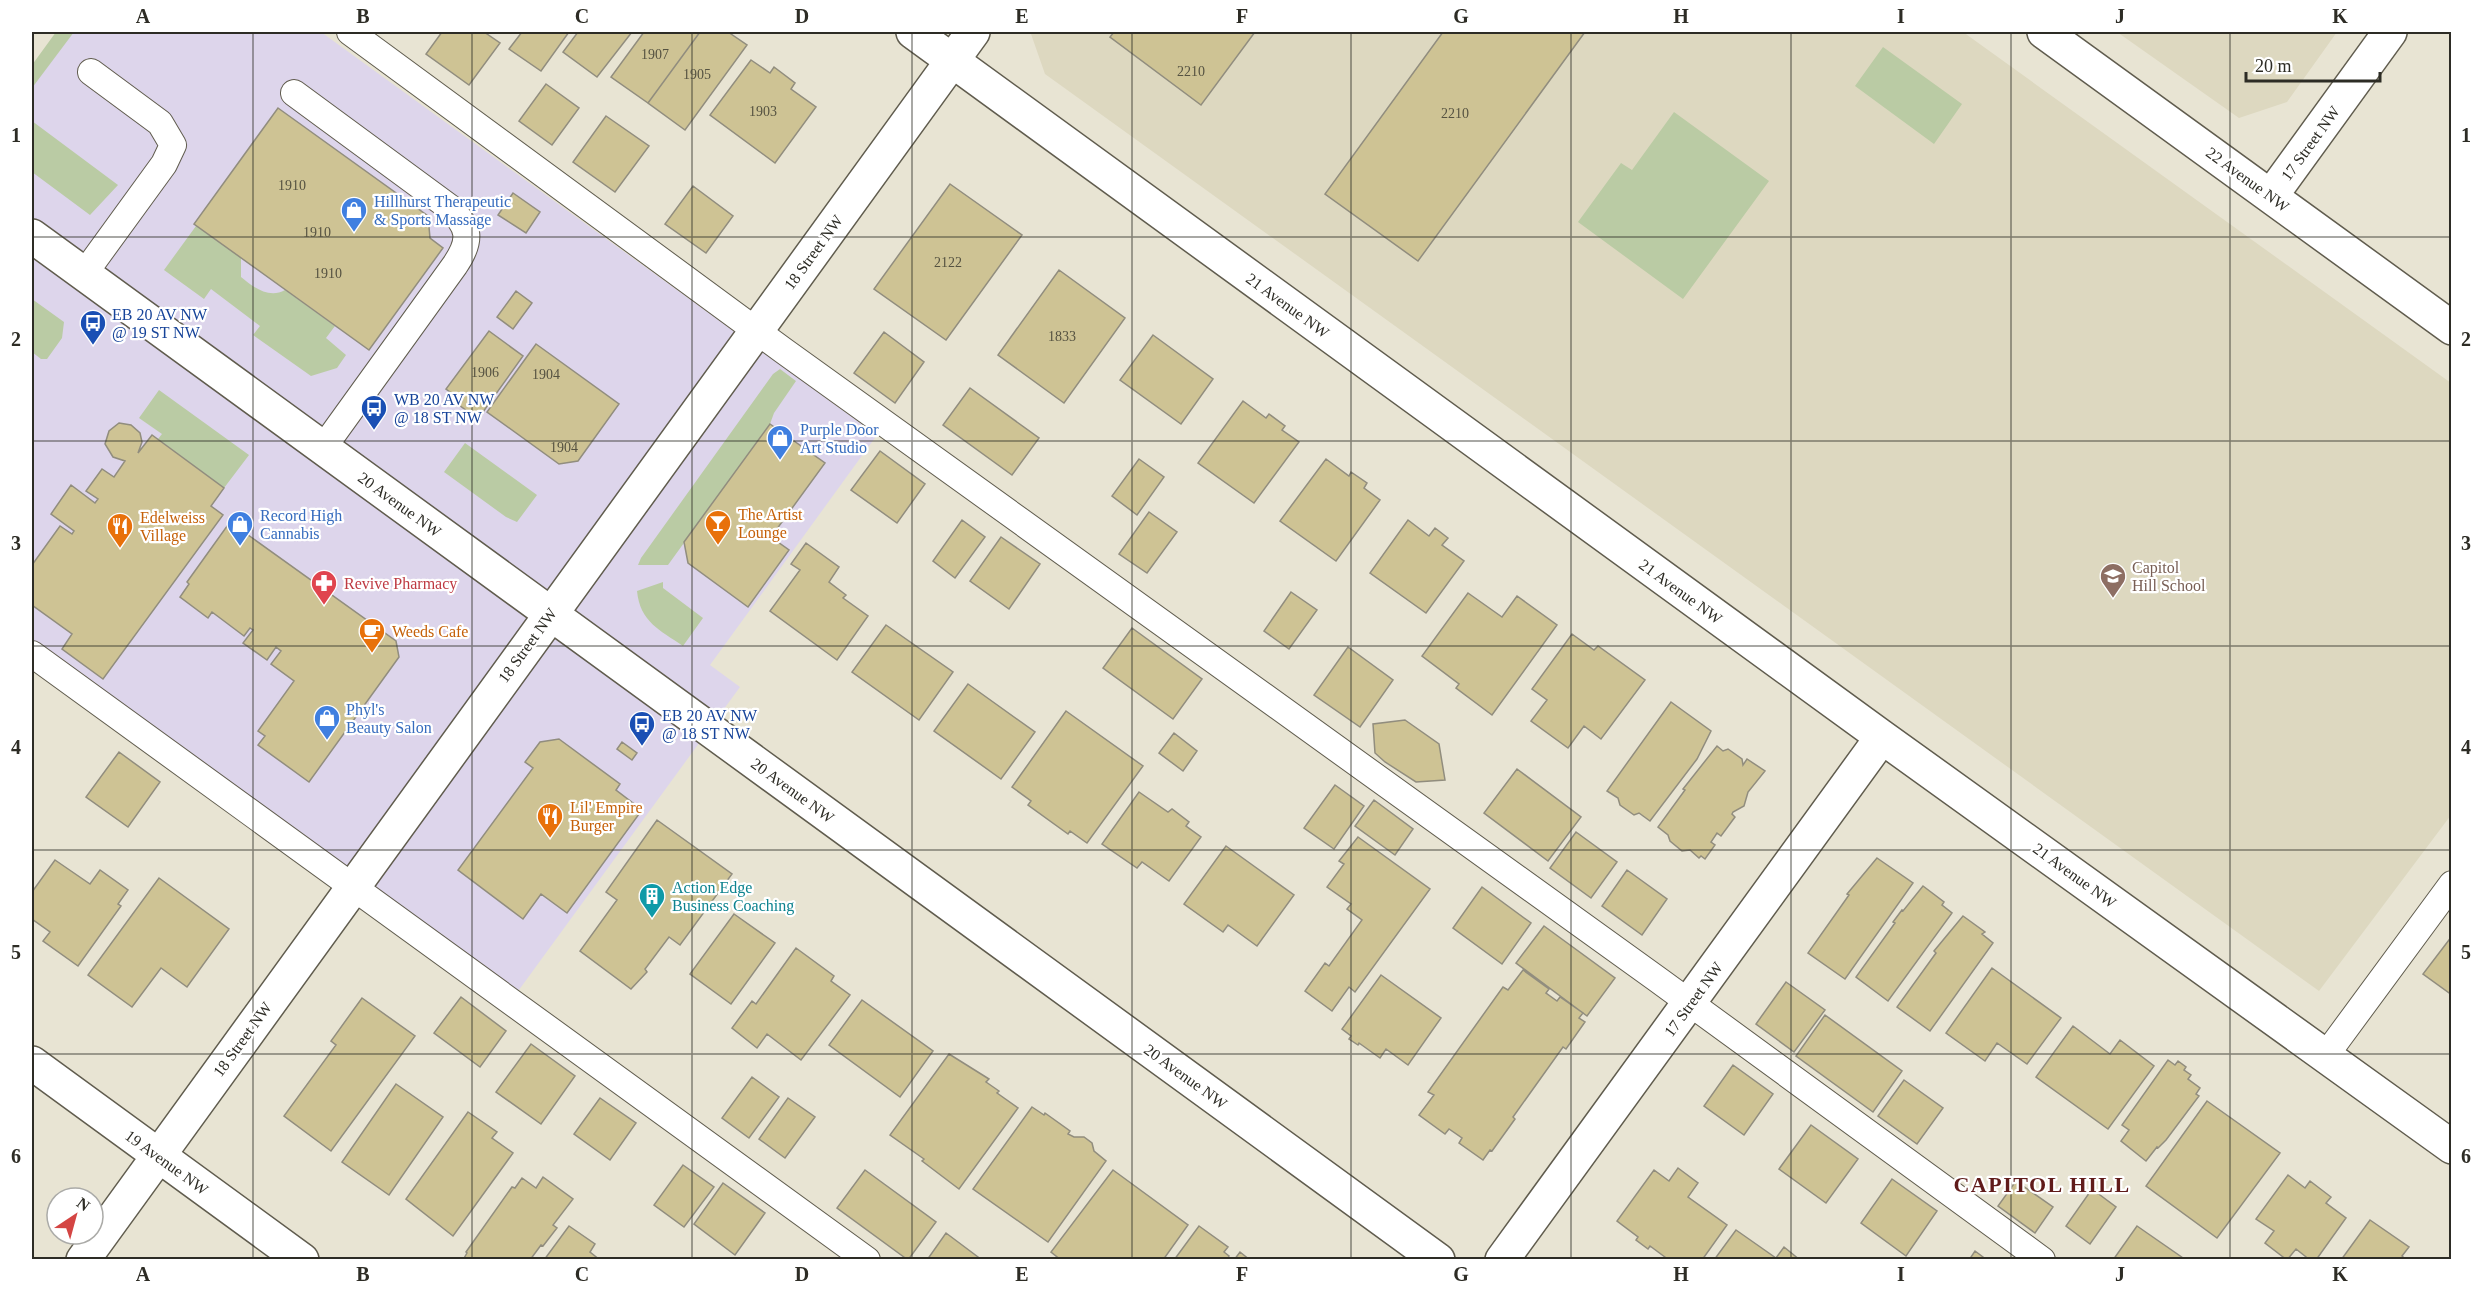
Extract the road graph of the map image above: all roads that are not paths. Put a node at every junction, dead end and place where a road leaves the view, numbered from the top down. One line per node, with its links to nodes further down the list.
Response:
1 (350, 32): 13 (lane)
2 (913, 32): 6 (street, 21 Avenue NW)
3 (973, 32): 6 (street, 18 Street NW)
4 (2044, 32): 9 (street, 22 Avenue NW)
5 (2391, 32): 9 (street, 17 Street NW)
6 (952, 60): 13 (street, 18 Street NW); 17 (street, 21 Avenue NW)
7 (91, 72): 11 (lane)
8 (294, 93): 14 (lane)
9 (2271, 196): 12 (street, 22 Avenue NW)
10 (32, 236): 11 (street, 20 Avenue NW)
11 (84, 274): 14 (street, 20 Avenue NW)
12 (2451, 328)
13 (756, 330): 15 (street, 18 Street NW); 20 (lane)
14 (323, 448): 15 (street, 20 Avenue NW)
15 (550, 613): 19 (street, 18 Street NW); 28 (street, 20 Avenue NW)
16 (32, 654): 19 (lane)
17 (1882, 737): 20 (street, 17 Street NW); 21 (street, 21 Avenue NW)
18 (2451, 884): 21 (lane)
19 (352, 887): 24 (street, 18 Street NW); 27 (lane)
20 (1691, 1003): 29 (street, 17 Street NW); 30 (lane)
21 (2326, 1055): 23 (street, 21 Avenue NW)
22 (32, 1063): 24 (street, 19 Avenue NW)
23 (2451, 1147)
24 (158, 1155): 25 (street, 18 Street NW); 26 (street, 19 Avenue NW)
25 (83, 1260)
26 (302, 1260)
27 (867, 1260)
28 (1438, 1260)
29 (1502, 1260)
30 (2042, 1260)

